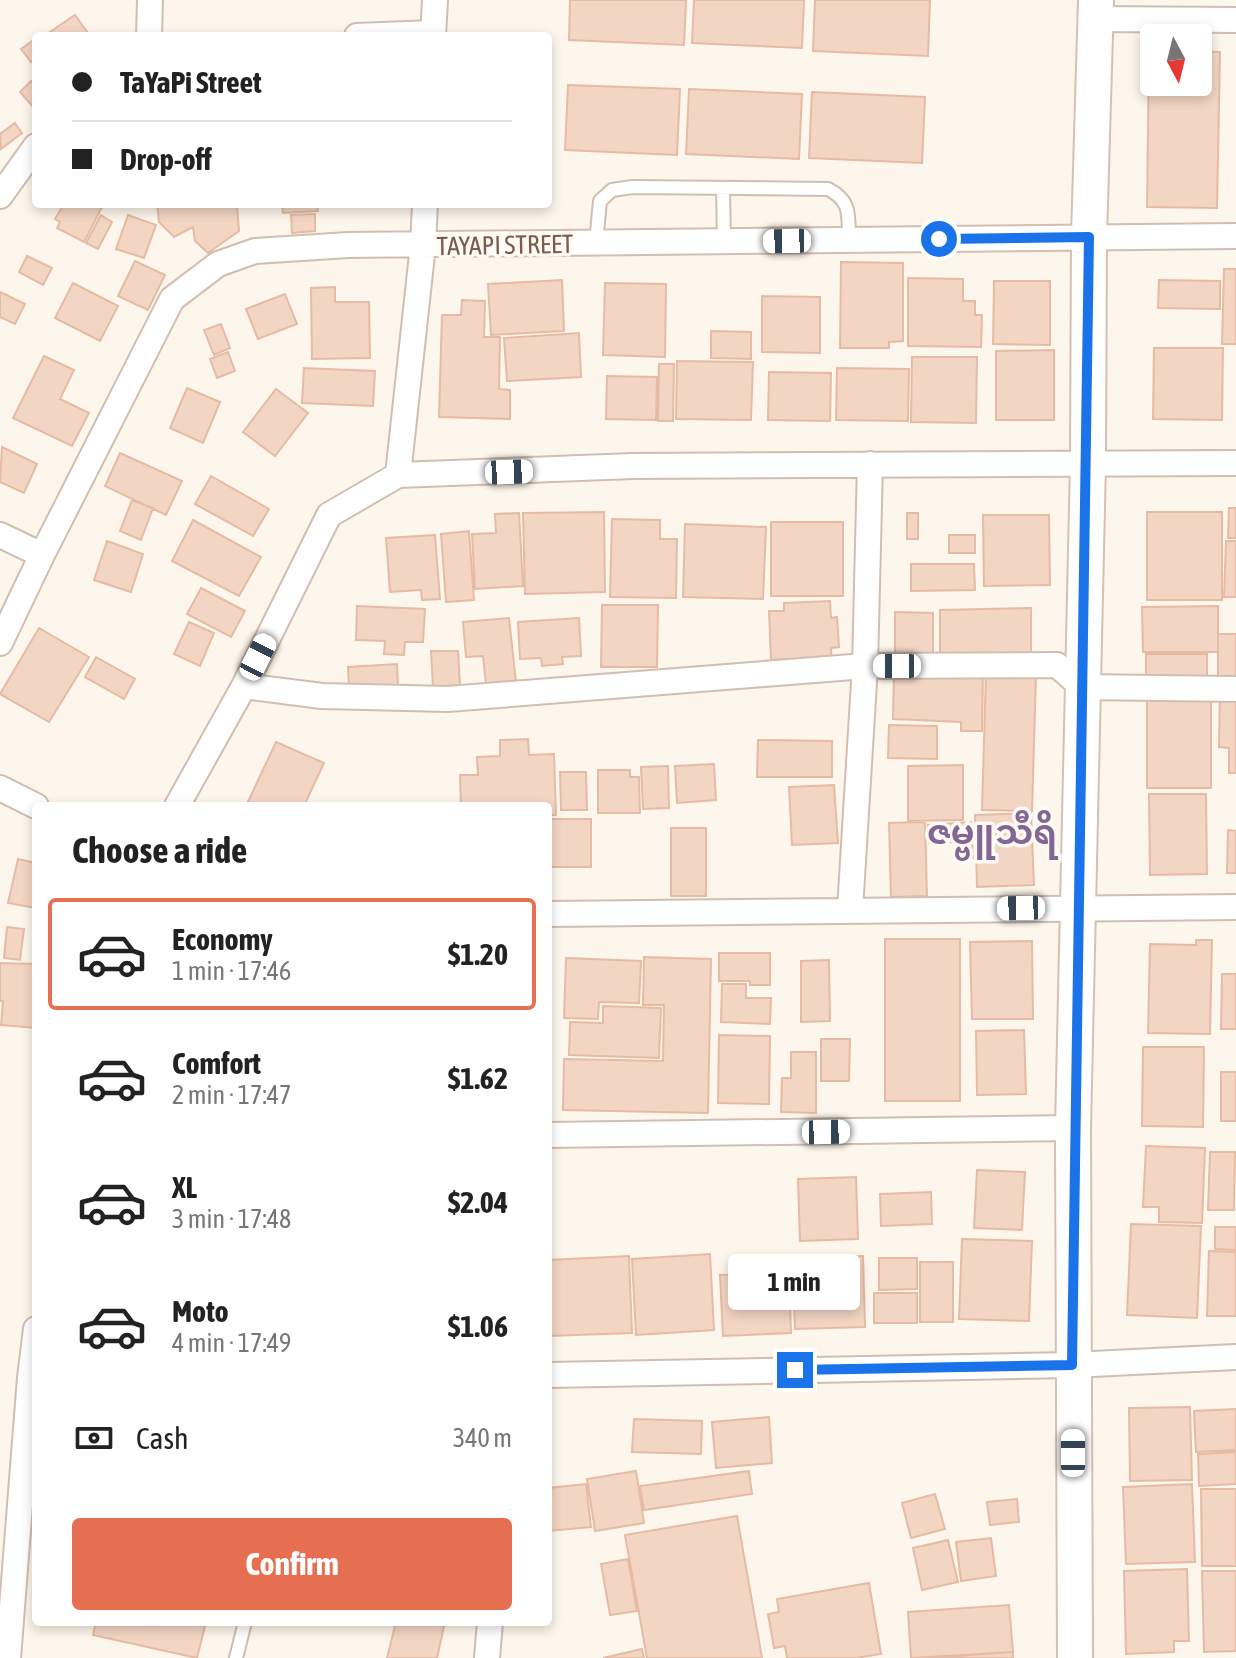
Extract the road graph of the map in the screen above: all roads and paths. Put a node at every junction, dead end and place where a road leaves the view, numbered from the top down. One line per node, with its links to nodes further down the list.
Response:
1 (150, 0): 5 (street)
2 (435, 0): 6 (street)
3 (1096, 10): 4 (street); 12 (street)
4 (1236, 20)
5 (149, 32)
6 (433, 32)
7 (32, 152): 9 (street)
8 (723, 188): 13 (lane); 14 (lane); 15 (lane)
9 (0, 196)
10 (425, 208): 16 (street)
11 (1236, 236): 12 (street, TAYAPI STREET)
12 (1089, 237): 13 (street, TAYAPI STREET); 17 (street)
13 (849, 240): 14 (street, TAYAPI STREET)
14 (724, 242): 15 (street, TAYAPI STREET)
15 (596, 243): 16 (street, TAYAPI STREET)
16 (423, 245): 20 (street); 22 (street, TAYAPI STREET)
17 (1088, 462): 18 (street); 19 (street); 26 (street)
18 (1236, 463)
19 (870, 464): 20 (street); 24 (street)
20 (398, 475): 25 (street)
21 (0, 535): 22 (street)
22 (42, 555): 23 (street, TAYAPI STREET)
23 (0, 643)
24 (865, 666): 25 (street); 26 (street); 33 (street)
25 (244, 686): 29 (street)
26 (1082, 687): 27 (street); 31 (street)
27 (1236, 689)
28 (0, 788): 30 (street)
29 (179, 802)
30 (32, 804)
31 (1078, 907): 32 (street); 33 (street); 35 (street)
32 (1236, 907)
33 (850, 910): 34 (street)
34 (552, 914)
35 (1073, 1128): 36 (street); 38 (street)
36 (552, 1135)
37 (1236, 1357): 38 (street)
38 (1072, 1365): 39 (street); 46 (street)
39 (552, 1375)
40 (32, 1389): 43 (street)
41 (244, 1626): 44 (lane)
42 (490, 1626): 45 (street)
43 (8, 1658)
44 (236, 1658)
45 (487, 1658)
46 (1075, 1658)

